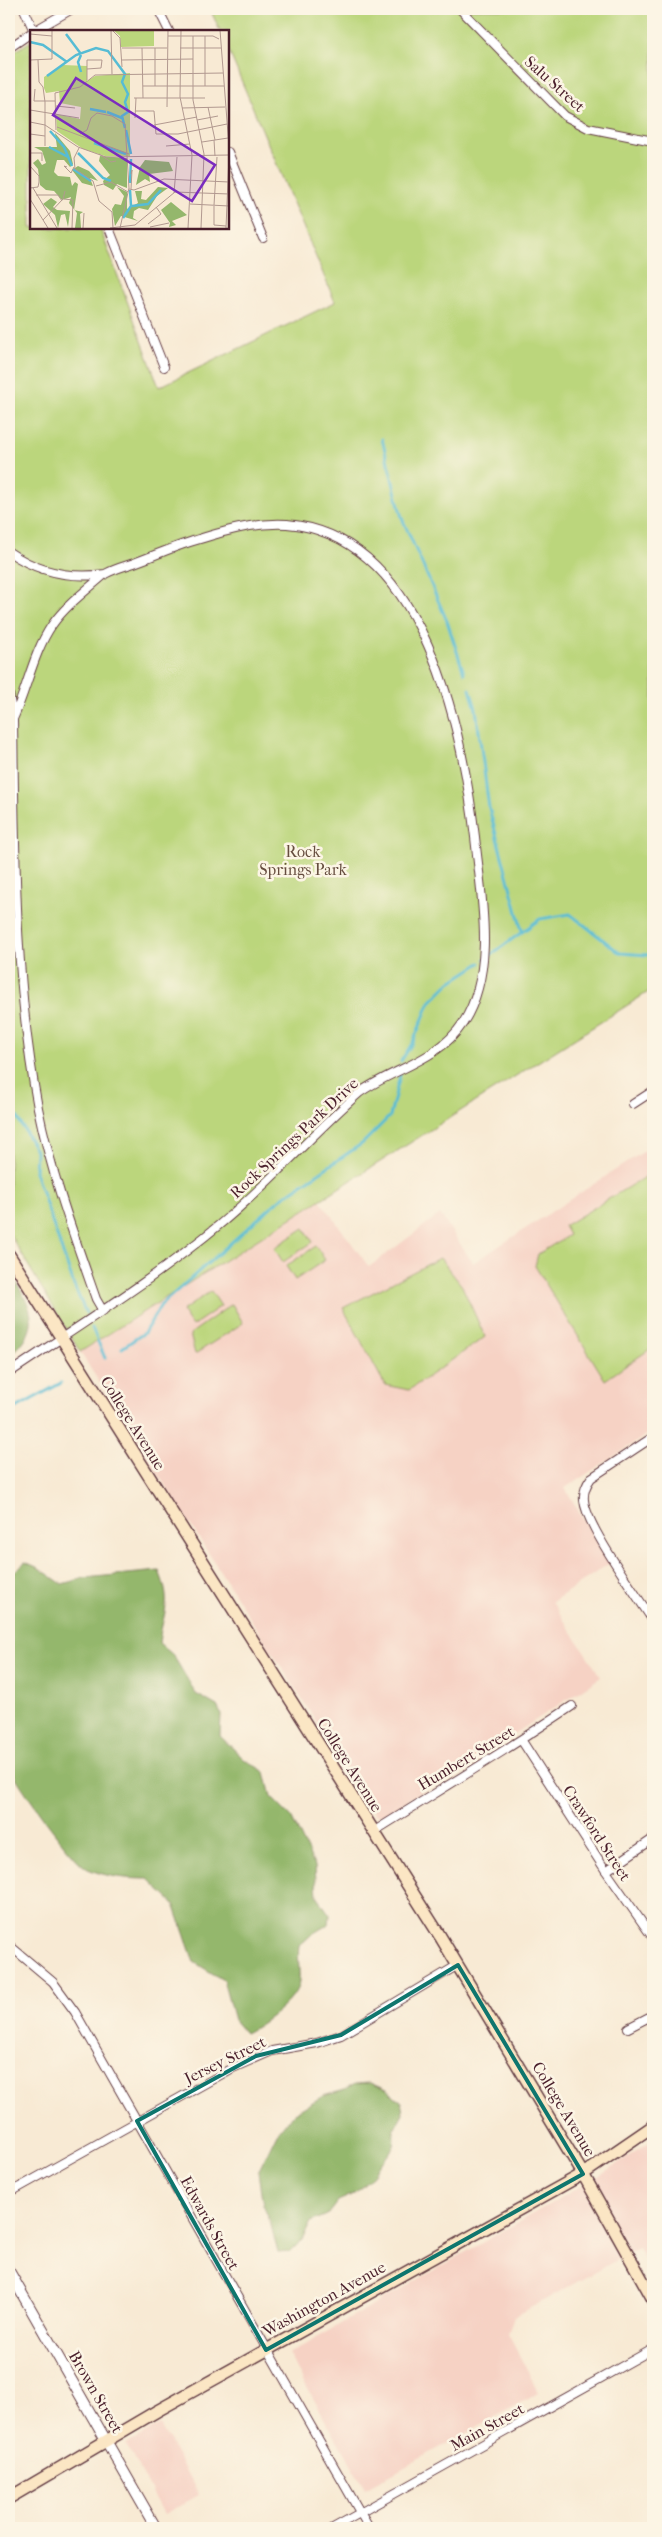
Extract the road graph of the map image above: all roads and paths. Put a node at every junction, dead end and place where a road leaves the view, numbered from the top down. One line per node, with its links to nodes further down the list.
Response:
1 (24, 9): 5 (street)
2 (72, 9): 6 (street)
3 (158, 9): 7 (street)
4 (460, 9): 10 (street, Salu Street)
5 (32, 30)
6 (36, 30)
7 (168, 30)
8 (30, 34): 9 (street)
9 (9, 48)
10 (653, 141)
11 (229, 154): 13 (street)
12 (109, 229): 14 (street)
13 (263, 238)
14 (164, 367)
15 (9, 552): 16 (street, Rock Springs Park Drive)
16 (105, 574): 18 (street, Rock Springs Park Drive); 22 (street, Rock Springs Park Drive)
17 (9, 693): 18 (street, Rock Springs Park Drive)
18 (13, 720): 22 (street, Rock Springs Park Drive)
19 (653, 1091): 20 (street)
20 (634, 1104)
21 (9, 1255): 23 (main road, College Avenue)
22 (103, 1311): 23 (street, Rock Springs Park Drive)
23 (61, 1338): 24 (street, Rock Springs Park Drive); 29 (main road, College Avenue)
24 (9, 1373)
25 (653, 1437): 26 (street)
26 (653, 1621)
27 (572, 1706): 28 (street, Humbert Street)
28 (522, 1740): 29 (street, Humbert Street); 31 (street, Crawford Street)
29 (374, 1832): 34 (main road, College Avenue)
30 (653, 1839): 31 (street)
31 (606, 1872): 32 (street, Crawford Street)
32 (653, 1938)
33 (9, 1945): 37 (street, Edwards Street)
34 (458, 1965): 37 (street, Jersey Street); 39 (main road, College Avenue)
35 (653, 2014): 36 (street)
36 (628, 2028)
37 (137, 2121): 40 (street, Jersey Street); 44 (street, Edwards Street)
38 (653, 2126): 39 (main road, Washington Avenue)
39 (583, 2174): 42 (main road, College Avenue); 44 (main road, Washington Avenue)
40 (9, 2193)
41 (9, 2271): 45 (street, Brown Street)
42 (653, 2298)
43 (653, 2349): 47 (street, Main Street)
44 (266, 2350): 45 (main road, Washington Avenue); 47 (street, Edwards Street)
45 (106, 2440): 46 (main road, Washington Avenue); 48 (street, Brown Street)
46 (9, 2498)
47 (360, 2513): 49 (street, Main Street); 50 (street, Edwards Street)
48 (156, 2528)
49 (333, 2528)
50 (369, 2528)

